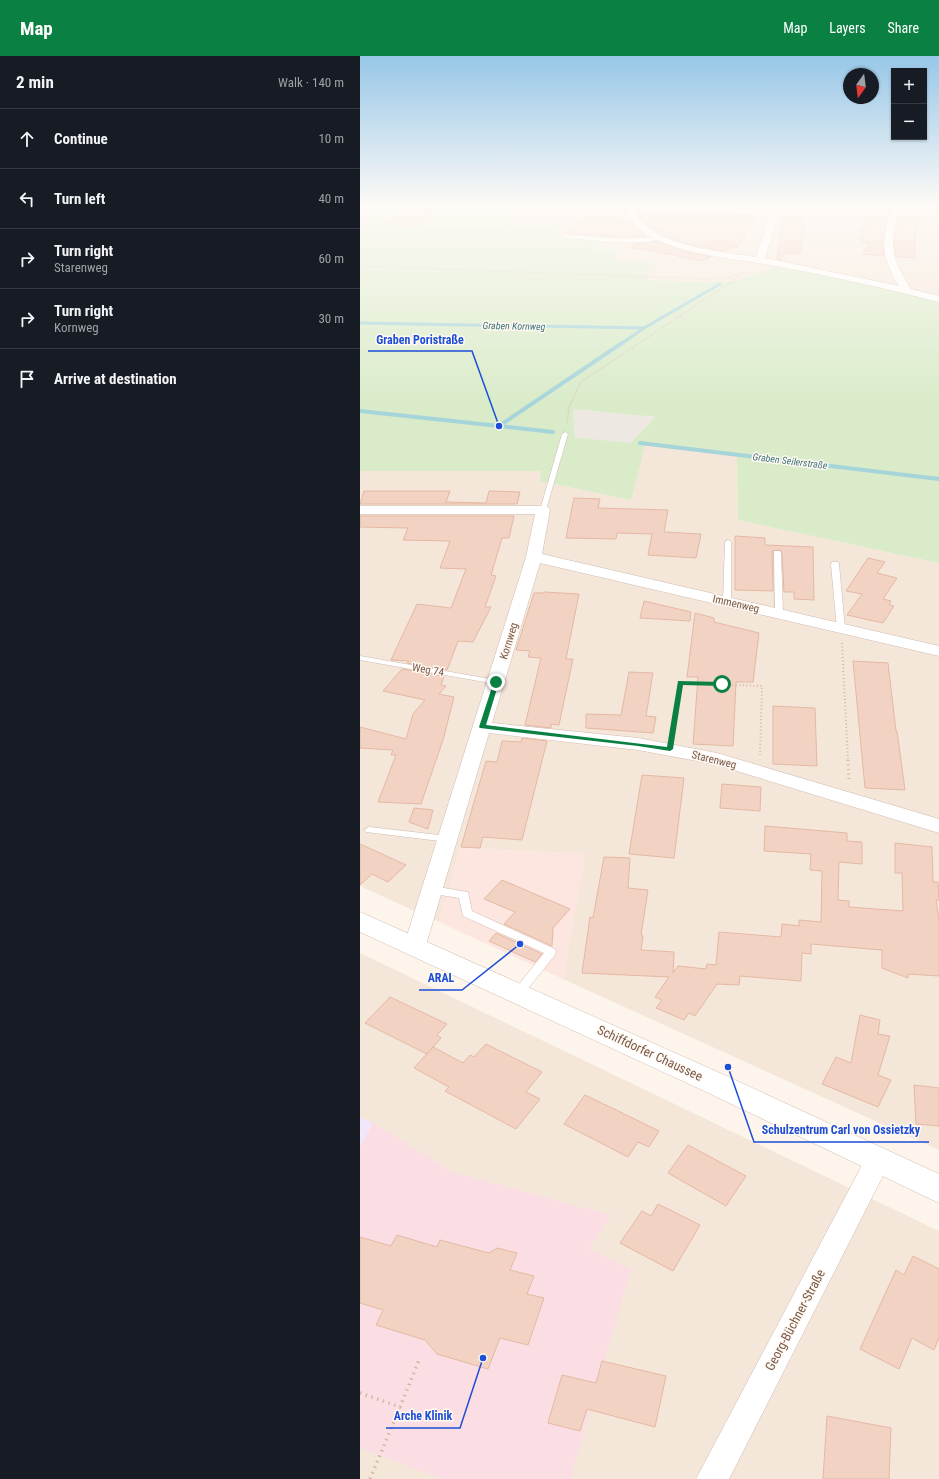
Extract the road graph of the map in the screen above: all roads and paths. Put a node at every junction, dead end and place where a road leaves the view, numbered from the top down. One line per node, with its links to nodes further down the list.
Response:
1 (485, 271): 5 (path)
2 (750, 271): 5 (path)
3 (813, 271): 6 (street)
4 (896, 271): 6 (street)
5 (740, 275): 8 (path)
6 (907, 291): 7 (street)
7 (939, 299)
8 (565, 434): 10 (lane)
9 (360, 510): 10 (street)
10 (544, 510): 13 (street, Kornweg)
11 (728, 542): 15 (lane)
12 (777, 553): 16 (lane)
13 (534, 557): 15 (street, Immenweg); 20 (street, Kornweg)
14 (835, 564): 17 (lane)
15 (727, 602): 16 (street, Immenweg)
16 (779, 614): 17 (street, Immenweg)
17 (841, 628): 18 (street, Immenweg); 24 (path)
18 (939, 651)
19 (360, 658): 20 (lane, Weg 74)
20 (496, 682): 21 (street, Kornweg)
21 (482, 727): 22 (street, Starenweg); 27 (street, Kornweg)
22 (670, 749): 23 (street, Starenweg); 23 (path)
23 (760, 771): 24 (street, Starenweg)
24 (850, 799): 25 (street, Starenweg)
25 (939, 826)
26 (369, 830): 27 (lane)
27 (448, 839): 28 (street, Kornweg)
28 (432, 890): 30 (street, Kornweg); 31 (lane)
29 (360, 921): 30 (main road, Schiffdorfer Chaussee)
30 (415, 945): 31 (main road, Schiffdorfer Chaussee)
31 (518, 993): 32 (main road, Schiffdorfer Chaussee)
32 (878, 1160): 33 (main road, Schiffdorfer Chaussee); 38 (street, Georg-Büchner-Straße)
33 (939, 1189)
34 (419, 1360): 36 (path)
35 (360, 1393): 36 (path)
36 (400, 1406): 37 (path)
37 (370, 1479)
38 (712, 1479)

